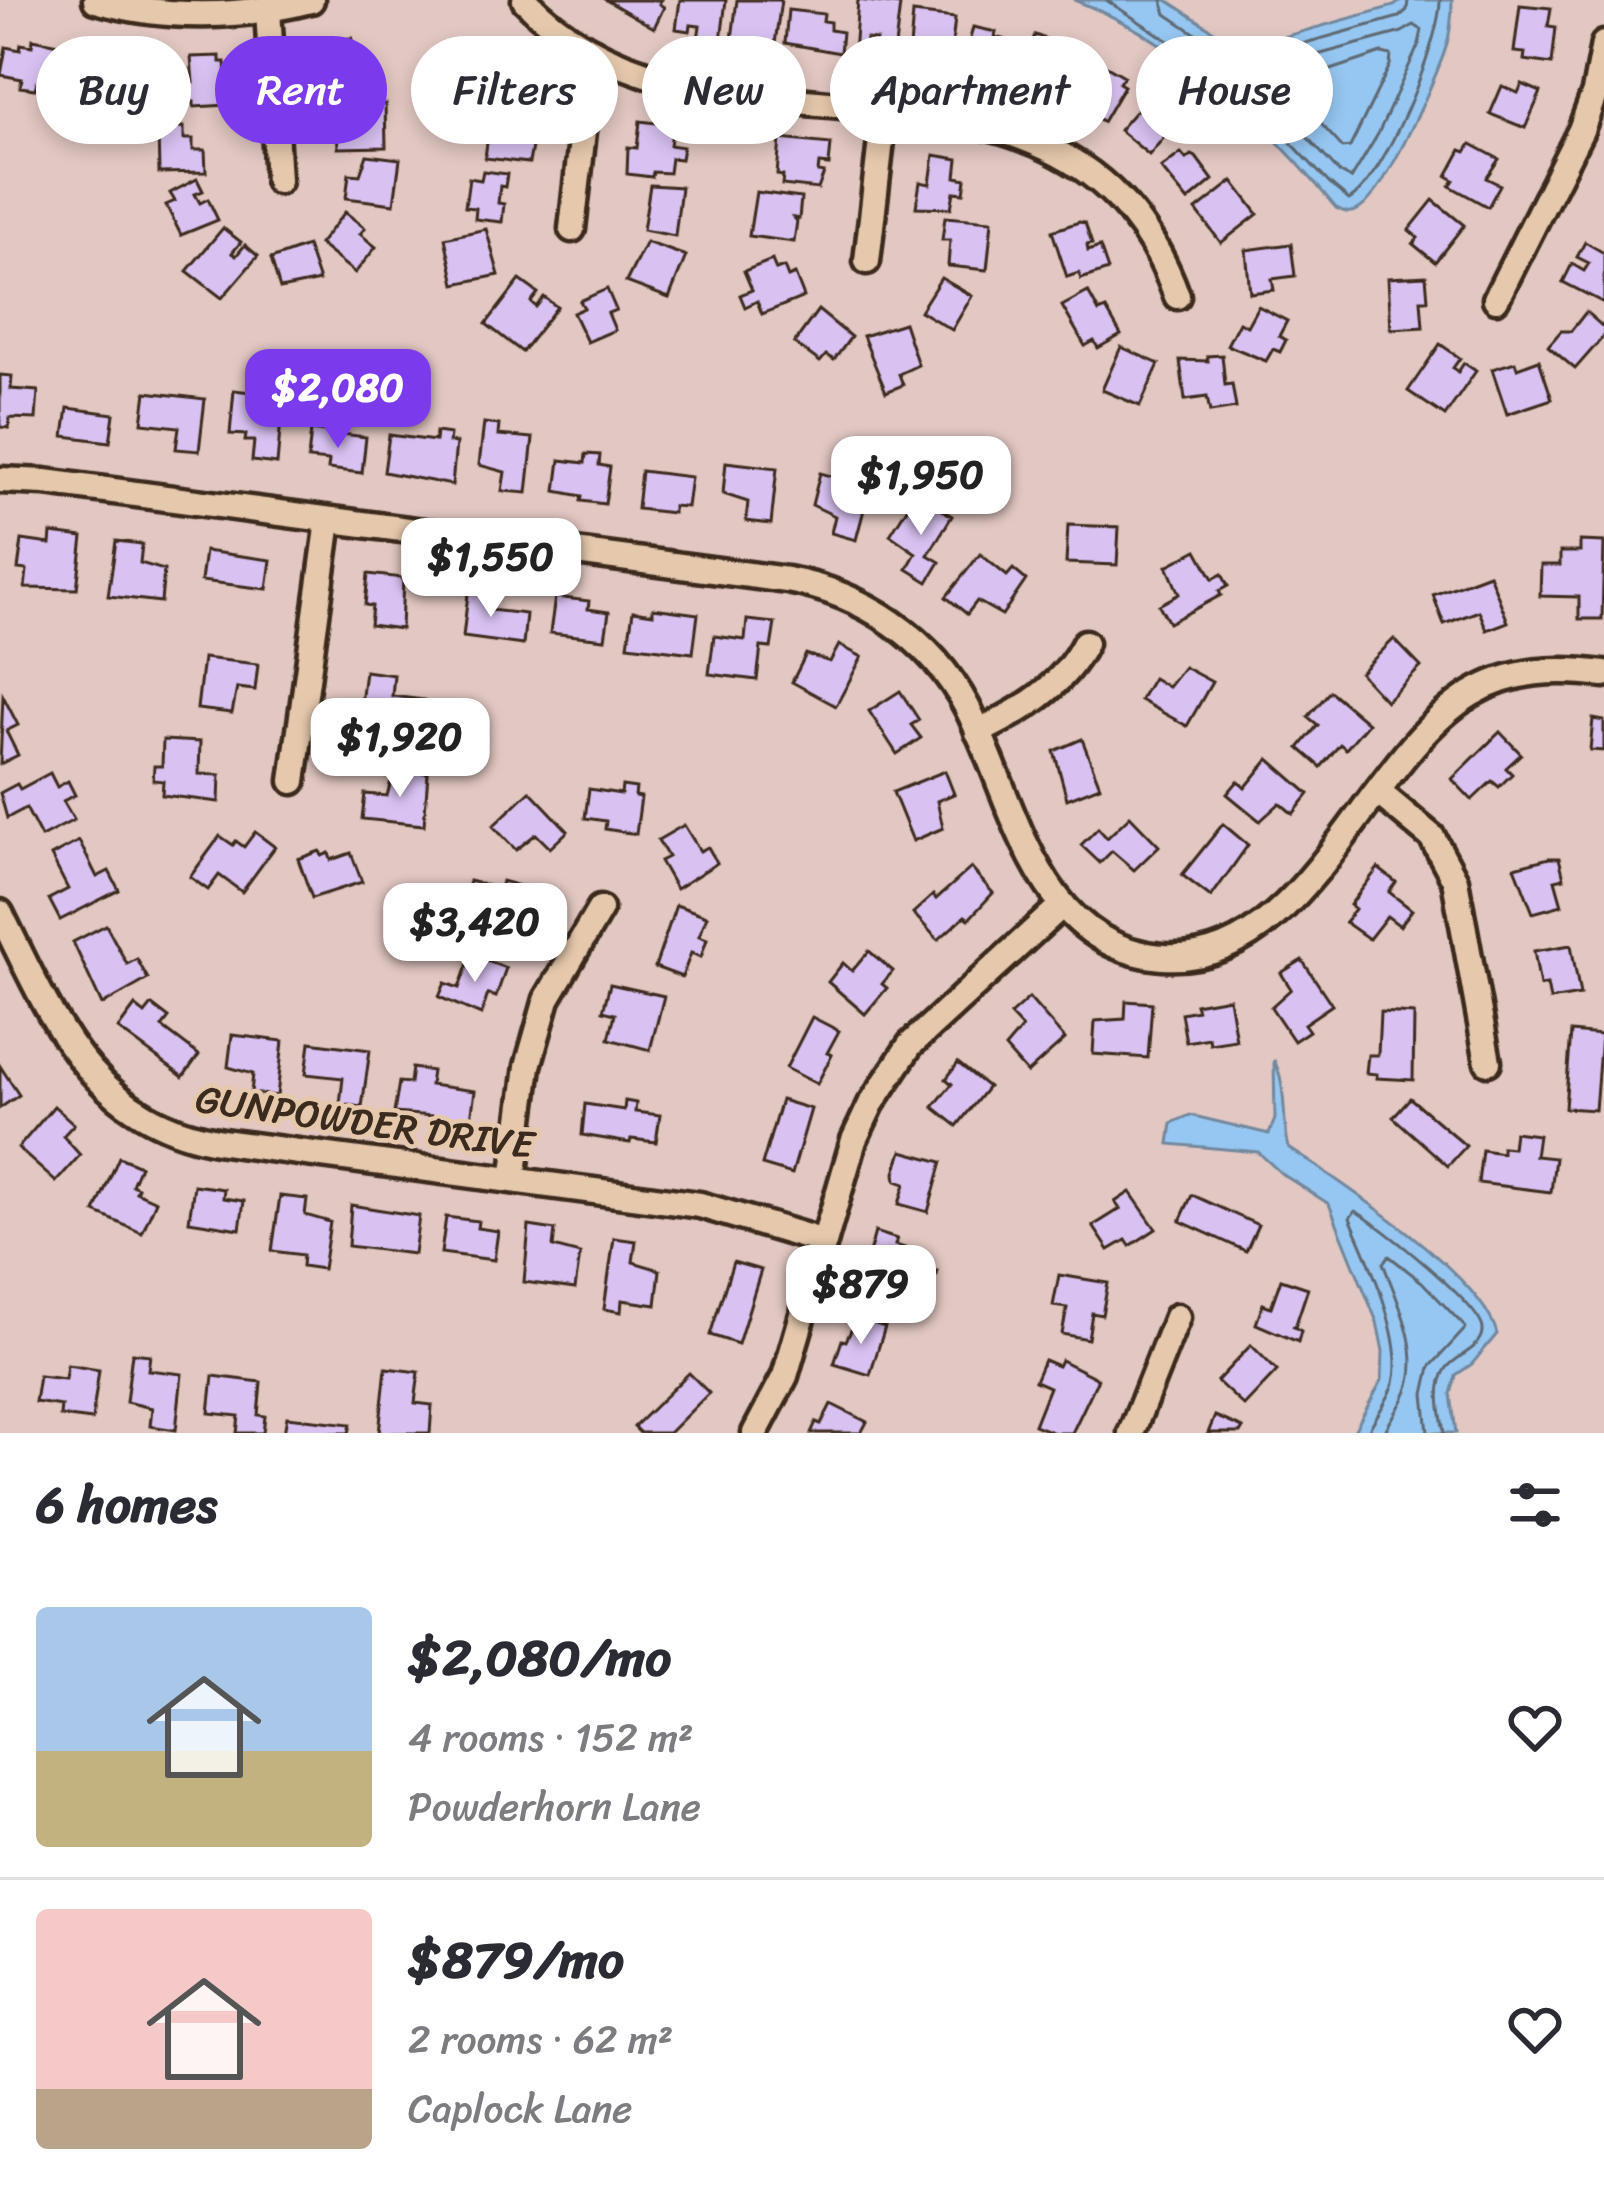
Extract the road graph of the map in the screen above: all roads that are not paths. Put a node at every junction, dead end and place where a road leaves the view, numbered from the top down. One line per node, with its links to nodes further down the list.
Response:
1 (96, 0): 4 (street)
2 (311, 0): 4 (street)
3 (525, 0): 5 (street)
4 (268, 9): 12 (street)
5 (570, 36)
6 (1604, 44): 16 (street)
7 (618, 62): 8 (street)
8 (830, 99)
9 (582, 144): 13 (street)
10 (881, 144): 14 (street)
11 (1047, 144): 15 (street)
12 (278, 181)
13 (572, 229)
14 (867, 261)
15 (1178, 296)
16 (1496, 299)
17 (0, 480): 18 (street)
18 (329, 521): 21 (street); 22 (street)
19 (1085, 643): 21 (street)
20 (1604, 674): 23 (street)
21 (978, 732): 24 (street)
22 (293, 781)
23 (1378, 792): 24 (street); 27 (street)
24 (1061, 906): 29 (street)
25 (600, 910): 28 (street)
26 (0, 913): 28 (street, GUNPOWDER DRIVE)
27 (1488, 1061)
28 (513, 1180): 29 (street, GUNPOWDER DRIVE)
29 (824, 1243): 31 (street)
30 (1177, 1317): 32 (street)
31 (755, 1433)
32 (1131, 1433)

